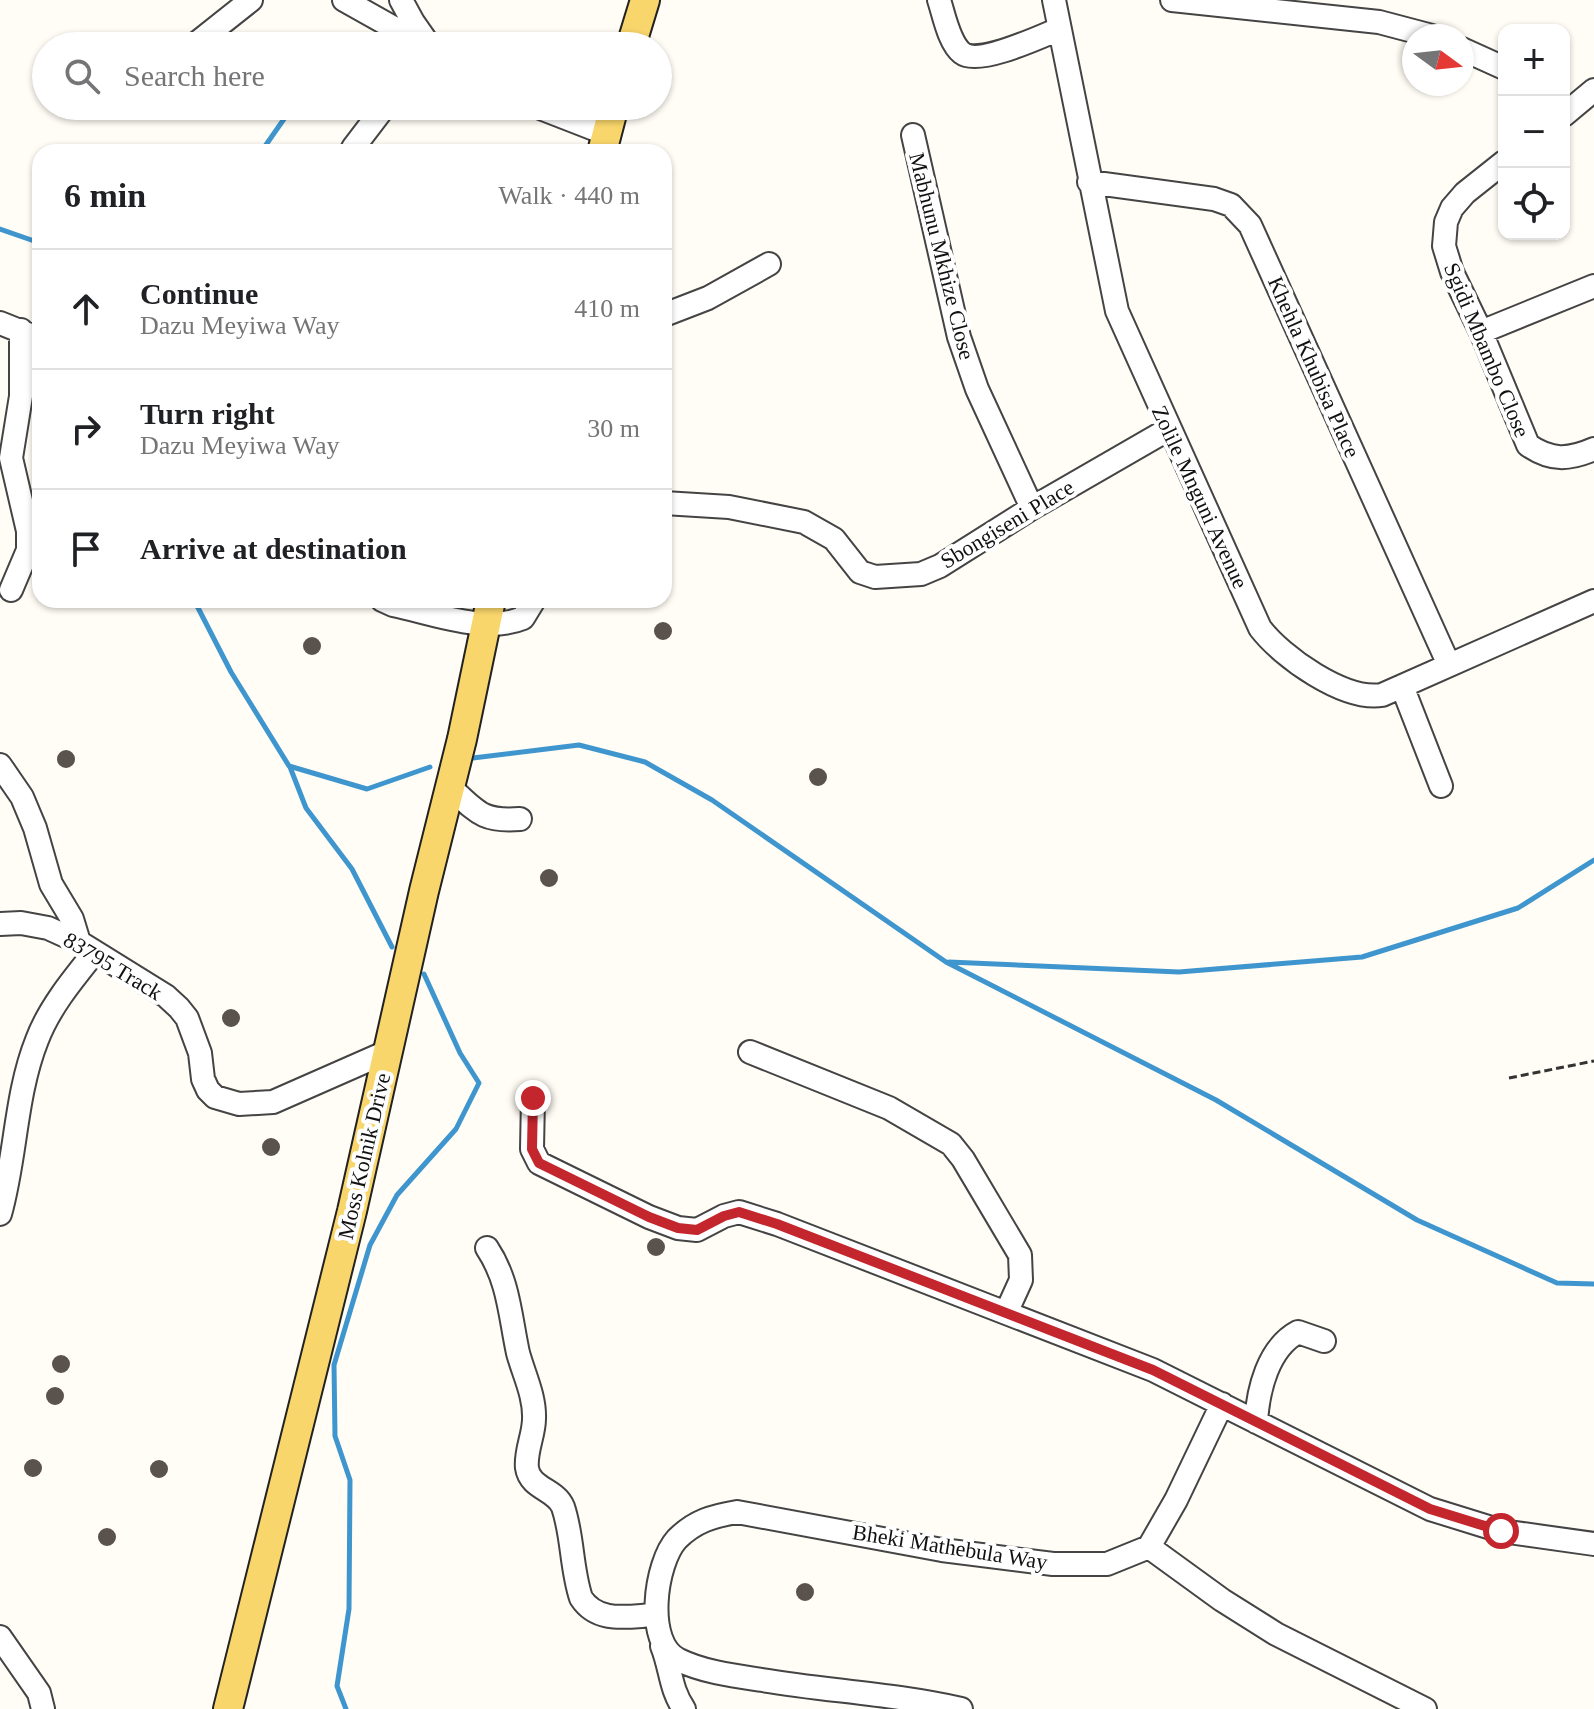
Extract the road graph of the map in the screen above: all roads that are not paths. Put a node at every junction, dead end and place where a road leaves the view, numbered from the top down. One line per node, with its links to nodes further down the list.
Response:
1 (251, 0): 10 (street)
2 (344, 0): 11 (street)
3 (401, 0): 12 (street)
4 (645, 0): 13 (main road)
5 (939, 0): 9 (street)
6 (1054, 0): 9 (street, Zolile Mnguni Avenue)
7 (1172, 0): 8 (street)
8 (1402, 28)
9 (1059, 29): 23 (street, Zolile Mnguni Avenue)
10 (211, 32)
11 (402, 32)
12 (419, 32)
13 (635, 32)
14 (1474, 54): 15 (street)
15 (1498, 65)
16 (374, 120): 21 (street)
17 (561, 120): 20 (street)
18 (610, 120): 20 (main road)
19 (913, 135): 32 (street, Mabhunu Mkhize Close)
20 (604, 143)
21 (356, 144)
22 (1498, 167): 28 (street, Sgidi Mbambo Close)
23 (1089, 182): 29 (street, Zolile Mnguni Avenue); 38 (street, Khehla Khubisa Place)
24 (769, 264): 26 (street)
25 (1594, 286): 28 (street)
26 (672, 312)
27 (20, 330): 33 (street)
28 (1481, 332): 30 (street, Sgidi Mbambo Close)
29 (1169, 429): 32 (street, Sbongiseni Place); 39 (street, Zolile Mnguni Avenue)
30 (1594, 449)
31 (672, 503): 32 (street, Sbongiseni Place)
32 (1032, 508)
33 (11, 590)
34 (1594, 601): 38 (street, Zolile Mnguni Avenue)
35 (429, 608): 37 (street)
36 (529, 608): 37 (street)
37 (488, 613): 42 (main road, Moss Kolnik Drive)
38 (1449, 665): 39 (street, Zolile Mnguni Avenue)
39 (1402, 686): 41 (street)
40 (0, 765): 45 (street)
41 (1441, 786)
42 (450, 787): 43 (street); 46 (main road, Moss Kolnik Drive)
43 (520, 819)
44 (0, 924): 45 (street, 83795 Track)
45 (86, 948): 46 (street, 83795 Track); 49 (street)
46 (389, 1051): 61 (main road, Moss Kolnik Drive)
47 (750, 1052): 51 (street)
48 (533, 1098): 51 (street)
49 (0, 1214)
50 (487, 1248): 57 (street)
51 (1006, 1313): 53 (street)
52 (1324, 1341): 54 (street)
53 (1222, 1404): 54 (street); 56 (street)
54 (1256, 1422): 55 (street)
55 (1594, 1544)
56 (1149, 1547): 57 (street, Bheki Mathebula Way); 64 (street)
57 (656, 1615): 59 (street)
58 (0, 1637): 60 (street)
59 (662, 1645): 62 (street); 63 (street)
60 (43, 1709)
61 (228, 1709)
62 (684, 1709)
63 (961, 1709)
64 (1425, 1709)

